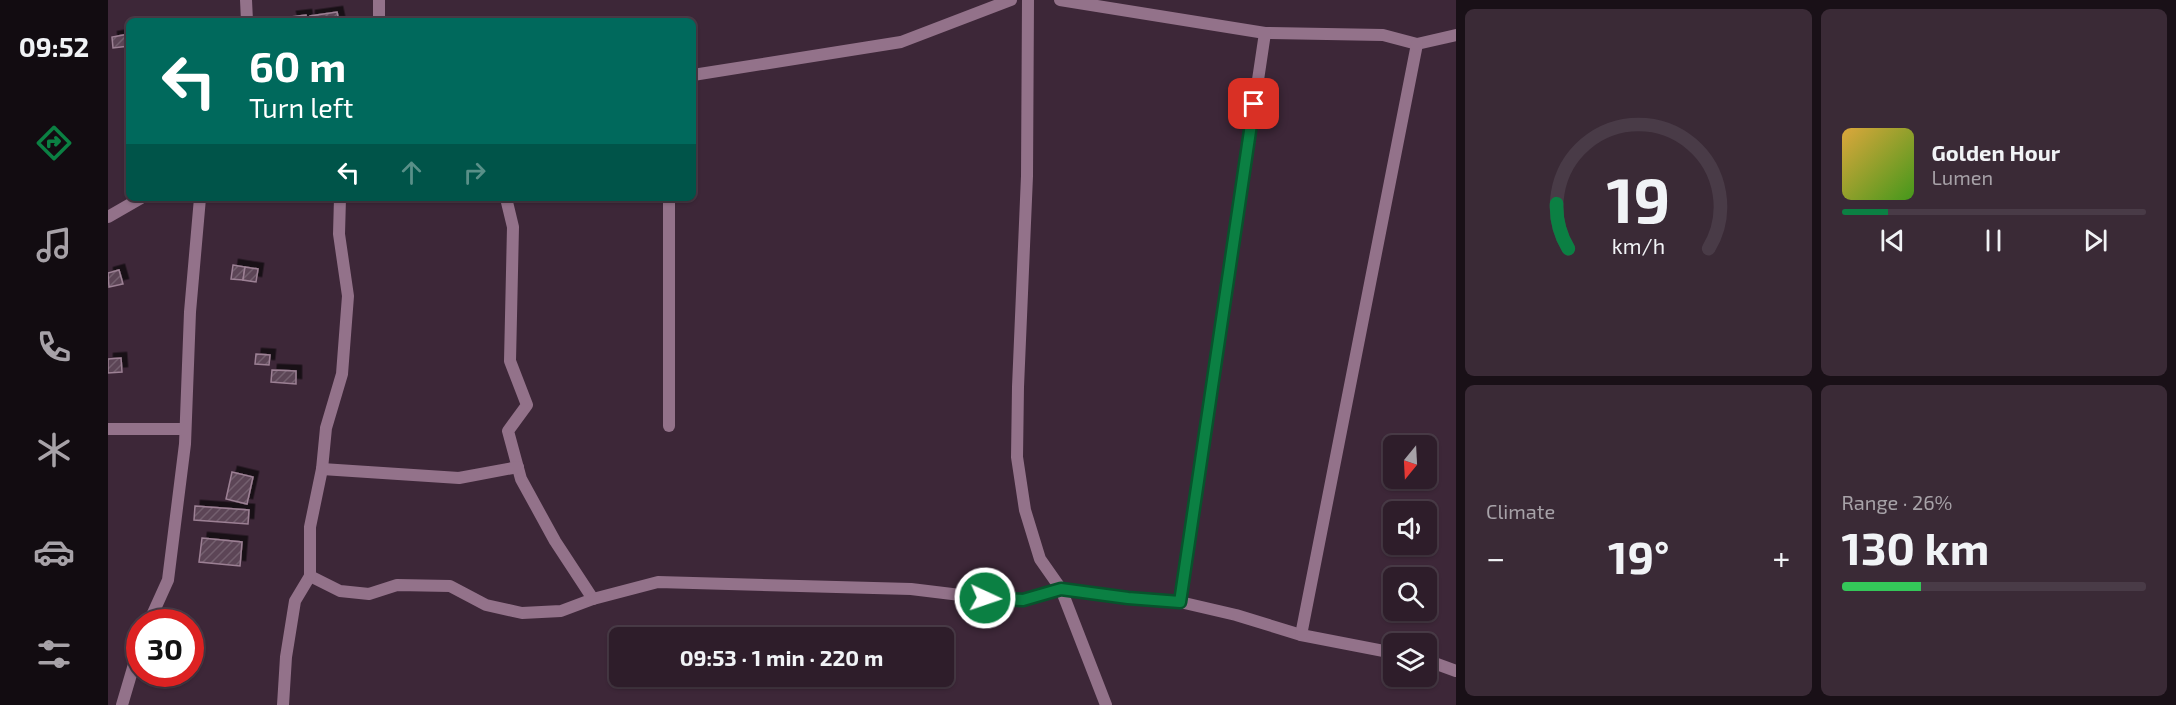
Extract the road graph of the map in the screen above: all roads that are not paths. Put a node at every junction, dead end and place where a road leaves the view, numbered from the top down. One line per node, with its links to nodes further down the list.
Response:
1 (246, 0): 6 (street)
2 (379, 0): 7 (street)
3 (1011, 0): 11 (street)
4 (1028, 0): 24 (street)
5 (1060, 0): 8 (street)
6 (247, 18)
7 (379, 18)
8 (1265, 33): 10 (street); 26 (street)
9 (1456, 35): 10 (street)
10 (1417, 44): 28 (street)
11 (696, 75)
12 (136, 201): 17 (street)
13 (200, 201): 20 (street)
14 (340, 201): 22 (street)
15 (507, 201): 21 (street)
16 (669, 201): 18 (street)
17 (108, 217)
18 (669, 426)
19 (108, 429): 20 (street)
20 (185, 429): 27 (street)
21 (518, 467): 22 (street); 25 (street)
22 (322, 469): 23 (street)
23 (310, 576): 25 (street); 34 (street)
24 (1061, 589): 25 (street); 26 (street); 35 (street)
25 (593, 599)
26 (1180, 602): 28 (street)
27 (155, 609)
28 (1301, 635): 29 (street)
29 (1383, 651)
30 (1437, 664): 31 (street)
31 (1456, 670)
32 (127, 687): 33 (street)
33 (122, 705)
34 (283, 705)
35 (1106, 705)

